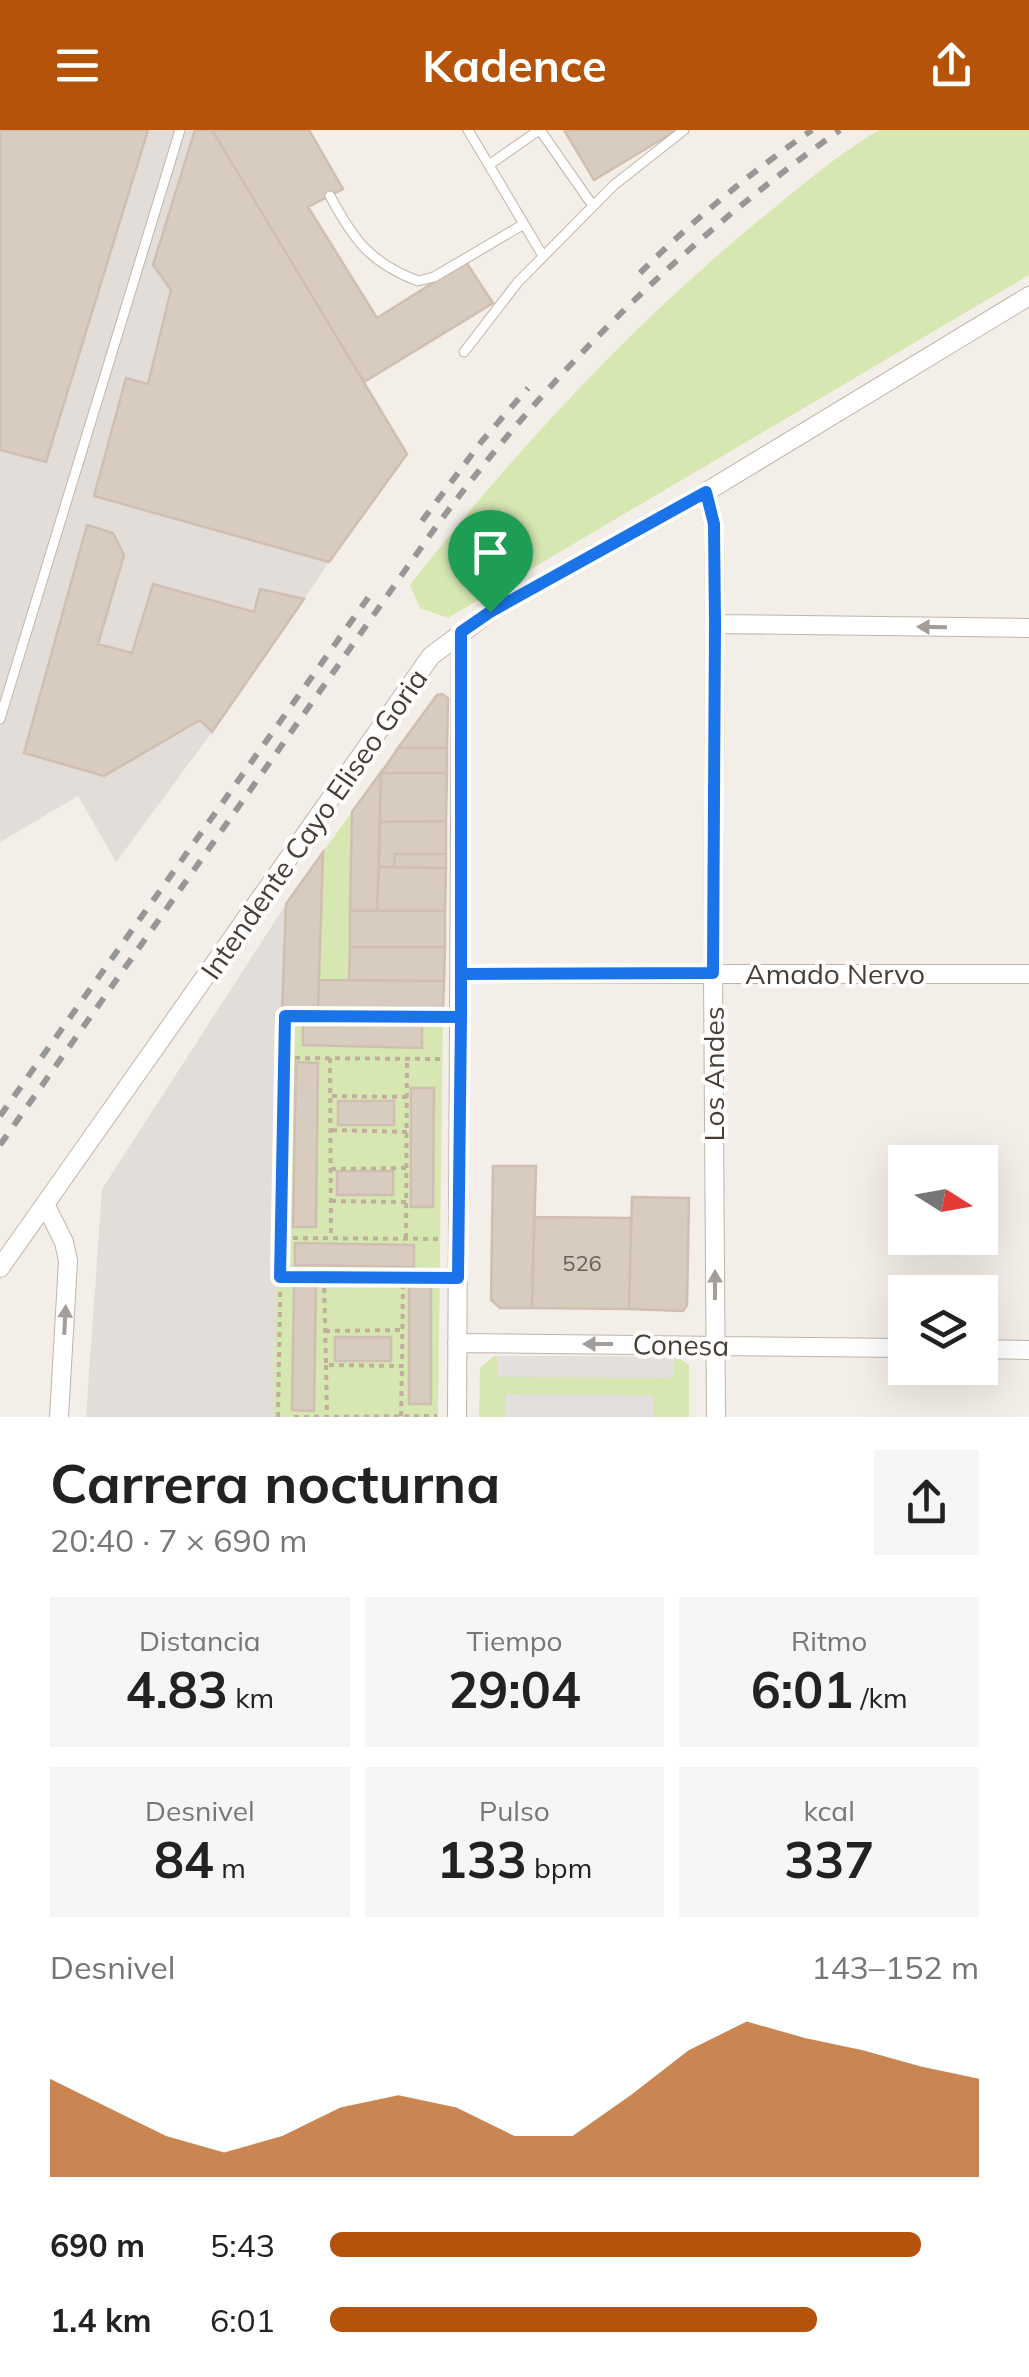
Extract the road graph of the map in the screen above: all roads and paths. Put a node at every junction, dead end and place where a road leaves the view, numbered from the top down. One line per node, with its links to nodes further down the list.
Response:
1 (180, 130): 17 (lane)
2 (468, 130): 5 (lane)
3 (539, 130): 5 (lane); 7 (lane)
4 (684, 130): 7 (lane)
5 (489, 164): 8 (lane)
6 (330, 196): 8 (lane)
7 (593, 206): 9 (lane)
8 (524, 224): 9 (lane)
9 (544, 256): 11 (lane)
10 (1029, 297): 12 (street, Intendente Cayo Eliseo Goria)
11 (464, 352)
12 (706, 492): 13 (street, Los Andes); 15 (street, Intendente Cayo Eliseo Goria)
13 (715, 624): 14 (street, one-way to 13); 19 (street, Los Andes)
14 (1029, 628)
15 (461, 632): 20 (street); 35 (street, Intendente Cayo Eliseo Goria)
16 (0, 671): 17 (lane)
17 (14, 675): 18 (lane)
18 (0, 719)
19 (713, 973): 20 (street, Amado Nervo); 21 (street, Amado Nervo); 48 (street, Los Andes, one-way to 19)
20 (461, 974): 22 (street)
21 (1029, 974)
22 (461, 1017): 23 (path); 26 (street)
23 (284, 1058): 24 (path); 36 (path)
24 (330, 1058): 25 (path); 27 (path)
25 (408, 1058): 26 (path); 28 (path)
26 (460, 1059): 39 (street)
27 (330, 1096): 28 (path); 29 (path)
28 (407, 1097): 30 (path)
29 (331, 1130): 30 (path); 32 (path)
30 (407, 1132): 31 (path)
31 (406, 1168): 32 (path); 34 (path)
32 (331, 1170): 33 (path)
33 (331, 1201): 34 (path); 37 (path)
34 (406, 1202): 38 (path)
35 (46, 1206): 40 (street, Intendente Cayo Eliseo Goria); 57 (street, one-way to 35)
36 (281, 1238): 37 (path); 41 (path)
37 (331, 1238): 38 (path)
38 (406, 1238): 39 (path)
39 (458, 1240): 43 (street)
40 (0, 1268)
41 (280, 1277): 42 (path); 58 (path)
42 (324, 1278): 44 (path); 46 (path)
43 (458, 1278): 44 (path); 47 (street)
44 (403, 1279): 45 (path)
45 (403, 1330): 46 (path); 53 (path)
46 (325, 1331): 52 (path)
47 (457, 1343): 48 (street, Conesa, one-way to 47); 56 (street)
48 (715, 1345): 49 (street, Conesa); 60 (street, Los Andes)
49 (888, 1348)
50 (998, 1349): 51 (street)
51 (1029, 1350)
52 (326, 1365): 53 (path); 54 (path)
53 (402, 1366): 55 (path)
54 (327, 1416): 55 (path); 59 (path)
55 (401, 1416): 56 (path)
56 (457, 1416)
57 (59, 1417)
58 (278, 1417)
59 (294, 1417)
60 (716, 1417)

